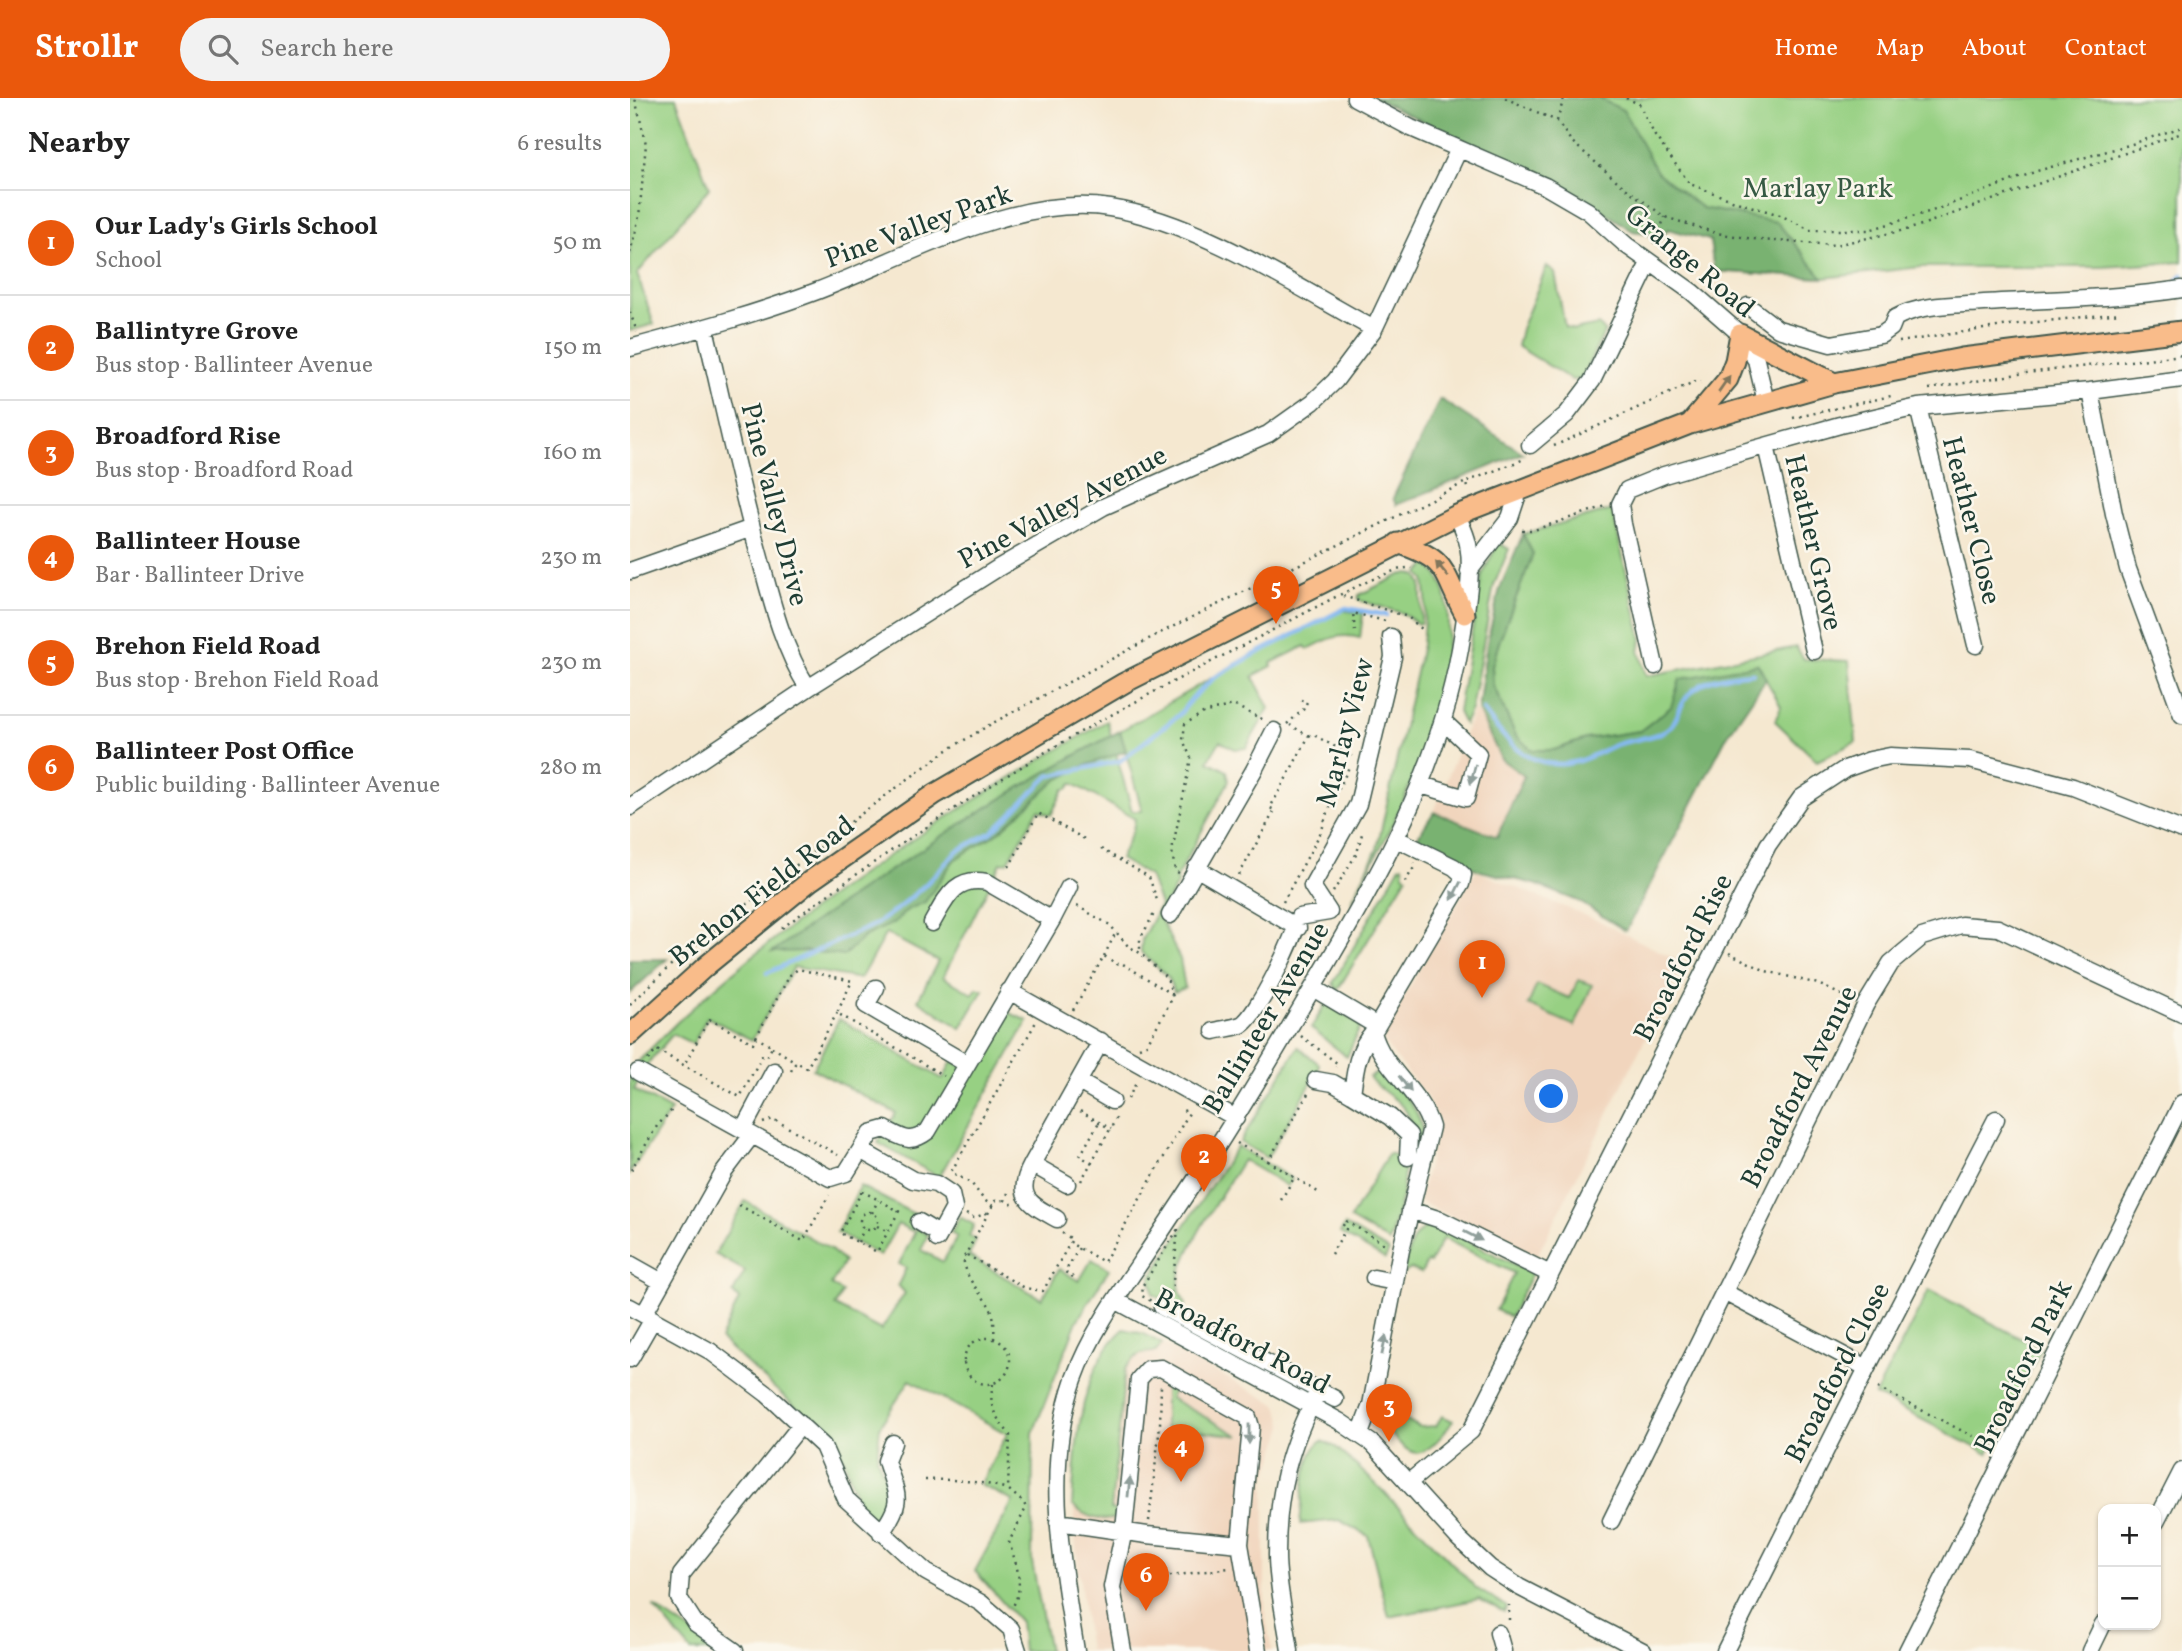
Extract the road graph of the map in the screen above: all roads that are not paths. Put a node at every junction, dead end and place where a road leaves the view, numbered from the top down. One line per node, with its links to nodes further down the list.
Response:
1 (1355, 98): 2 (street, Grange Road)
2 (1459, 149): 3 (street, Grange Road); 7 (street, Pine Valley Avenue)
3 (1649, 263): 9 (street, Grange Road); 18 (street)
4 (2182, 289): 5 (street)
5 (1748, 306)
6 (705, 328): 7 (street, Pine Valley Park); 10 (street, Pine Valley Park); 21 (street, Pine Valley Drive)
7 (1374, 329): 30 (street, Pine Valley Avenue)
8 (2182, 331): 12 (main road)
9 (1740, 334): 12 (main road); 15 (street, Grange Road); 16 (main road, one-way to 9)
10 (636, 346)
11 (2182, 379): 13 (street)
12 (1834, 383): 15 (main road)
13 (2090, 391): 14 (street); 31 (street)
14 (1918, 399): 17 (street); 27 (street, Heather Close)
15 (1766, 402): 16 (main road, Brehon Field Road)
16 (1690, 424): 19 (main road, Brehon Field Road)
17 (1766, 446): 28 (street, Heather Grove); 29 (street)
18 (1528, 452)
19 (1519, 491): 20 (main road, Brehon Field Road); 24 (street)
20 (1457, 515): 22 (main road, Brehon Field Road); 24 (street, Ballinteer Avenue)
21 (752, 528): 23 (street); 30 (street, Pine Valley Drive)
22 (1398, 543): 25 (main road, one-way to 22); 52 (main road, Brehon Field Road)
23 (630, 571)
24 (1469, 572): 25 (street, Ballinteer Avenue)
25 (1465, 614): 32 (street, Ballinteer Avenue)
26 (1391, 636): 40 (street, Marlay View)
27 (1976, 645)
28 (1814, 651)
29 (1655, 666)
30 (808, 688): 35 (street, Pine Valley Avenue)
31 (2182, 715)
32 (1443, 721): 34 (street, Ballinteer Avenue); 34 (street, one-way to 34)
33 (1276, 725): 38 (street)
34 (1422, 785): 37 (street, Ballinteer Avenue)
35 (630, 807)
36 (2182, 830): 73 (street, Broadford Rise)
37 (1397, 839): 44 (street, Ballinteer Avenue); 50 (street, one-way to 50)
38 (1190, 872): 41 (street); 45 (street)
39 (1070, 895): 42 (street)
40 (1329, 912): 44 (street); 45 (street)
41 (1170, 915)
42 (1052, 920): 43 (street); 48 (street)
43 (932, 923)
44 (1350, 925): 47 (street, Ballinteer Avenue)
45 (1298, 928): 51 (street)
46 (876, 988): 54 (street)
47 (1313, 988): 50 (street); 62 (street, Ballinteer Avenue)
48 (1009, 990): 53 (street); 54 (street)
49 (2182, 1014): 77 (street, Broadford Avenue)
50 (1375, 1029): 59 (street); 69 (street, one-way to 69)
51 (1214, 1031)
52 (630, 1035)
53 (1101, 1041): 58 (street); 62 (street)
54 (967, 1064): 65 (street)
55 (638, 1072): 64 (street)
56 (782, 1072): 64 (street)
57 (1316, 1080): 59 (street)
58 (1079, 1082): 61 (street); 67 (street)
59 (1352, 1094): 66 (street)
60 (2182, 1103): 110 (street, Broadford Park)
61 (1118, 1104)
62 (1236, 1118): 78 (street, Ballinteer Avenue)
63 (1996, 1119): 84 (street, Broadford Close)
64 (748, 1132): 65 (street); 75 (street)
65 (862, 1151): 70 (street)
66 (1408, 1157)
67 (1029, 1169): 68 (street); 71 (street)
68 (1073, 1184)
69 (1410, 1210): 73 (street, one-way to 73); 76 (street)
70 (919, 1222)
71 (1059, 1226)
72 (630, 1264): 75 (street)
73 (1550, 1274): 92 (street, Broadford Rise)
74 (1374, 1278): 76 (street)
75 (662, 1282): 80 (street)
76 (1395, 1282): 89 (street, one-way to 76)
77 (1724, 1292): 84 (street); 94 (street, Broadford Avenue)
78 (1115, 1300): 82 (street, Broadford Road); 95 (street, Ballinteer Avenue)
79 (1163, 1307): 81 (street)
80 (642, 1313): 83 (street); 88 (street)
81 (1184, 1319): 82 (street); 85 (street)
82 (1176, 1334): 87 (street, Broadford Road)
83 (630, 1359)
84 (1867, 1368): 109 (street, Broadford Close)
85 (1318, 1391): 86 (street); 87 (street)
86 (1335, 1399)
87 (1311, 1406): 89 (street, Broadford Road); 106 (street)
88 (801, 1425): 97 (street); 101 (street)
89 (1360, 1434): 92 (street, Broadford Road)
90 (893, 1443): 97 (street)
91 (2181, 1475): 93 (street)
92 (1408, 1483): 108 (street, Broadford Road)
93 (2161, 1513)
94 (1611, 1521)
95 (1058, 1522): 96 (street); 103 (street, Ballinteer Avenue)
96 (1124, 1530): 98 (street); 98 (street, one-way to 98); 104 (street)
97 (881, 1533): 102 (street)
98 (1240, 1544): 105 (street)
99 (2100, 1630): 111 (street)
100 (1499, 1633): 107 (street)
101 (735, 1651)
102 (1018, 1651)
103 (1076, 1651)
104 (1123, 1651)
105 (1258, 1651)
106 (1290, 1651)
107 (1503, 1651)
108 (1643, 1651)
109 (1725, 1651)
110 (1907, 1651)
111 (2090, 1651)

